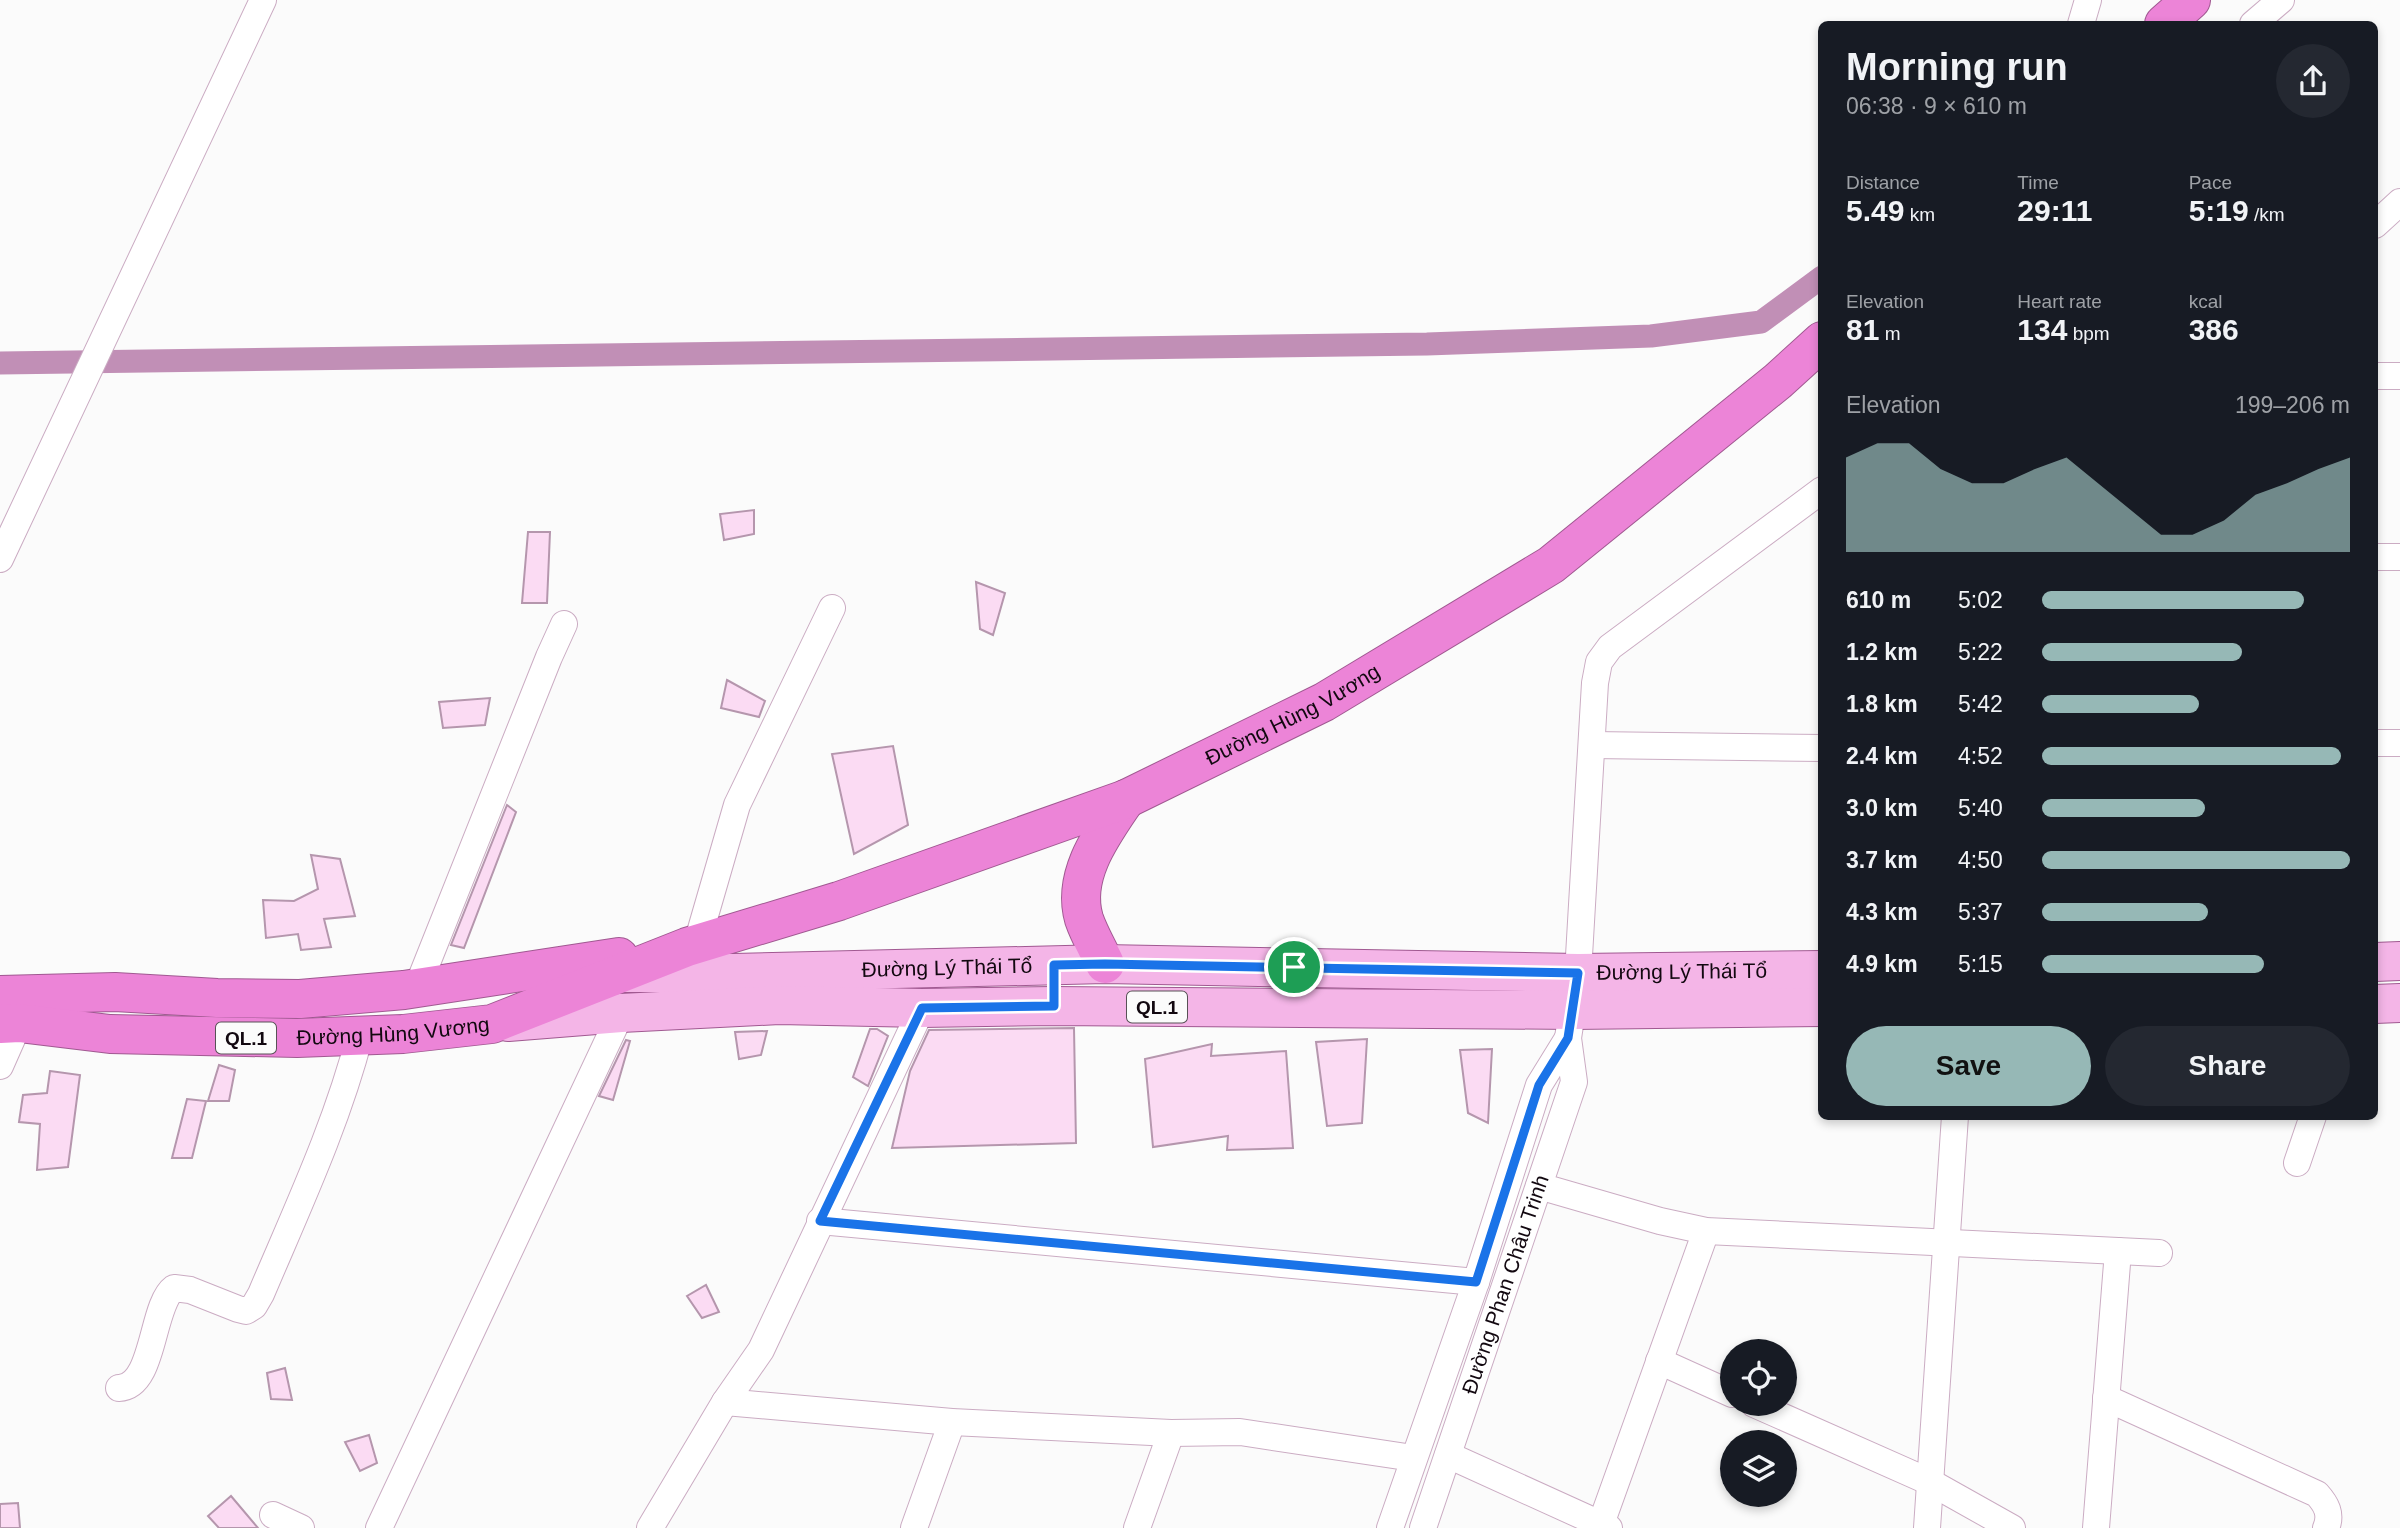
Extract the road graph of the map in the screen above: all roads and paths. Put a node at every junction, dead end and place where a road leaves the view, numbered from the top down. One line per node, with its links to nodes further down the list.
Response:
1 (263, 0): 16 (street)
2 (2088, 0): 5 (street)
3 (2191, 0): 6 (highway)
4 (2281, 0): 7 (street)
5 (2082, 21)
6 (2167, 21)
7 (2256, 21)
8 (2400, 202): 9 (street)
9 (2378, 222)
10 (1818, 345): 23 (highway, Đường Hùng Vương / QL.1)
11 (2378, 376): 12 (street)
12 (2400, 376)
13 (1818, 493): 21 (street)
14 (2378, 557): 15 (street)
15 (2400, 557)
16 (0, 559)
17 (832, 608): 24 (street)
18 (564, 624): 32 (street)
19 (2378, 743): 20 (street)
20 (2400, 743)
21 (1592, 745): 22 (street); 36 (street)
22 (1818, 748)
23 (1126, 799): 24 (highway, Đường Hùng Vương / QL.1); 27 (highway)
24 (692, 945): 30 (highway, Đường Hùng Vương / QL.1); 31 (highway, Đường Hùng Vương / QL.1)
25 (2400, 961): 26 (main road)
26 (2378, 962)
27 (1105, 964): 28 (main road, Đường Lý Thái Tổ / QL.1); 36 (main road, Đường Lý Thái Tổ / QL.1)
28 (1054, 965): 30 (main road, Đường Lý Thái Tổ / QL.1); 35 (main road)
29 (1818, 971): 36 (main road, Đường Lý Thái Tổ / QL.1)
30 (621, 973): 31 (main road, Đường Lý Thái Tổ / QL.1); 41 (highway, Đường Hùng Vương / QL.1)
31 (491, 977): 32 (highway, Đường Hùng Vương / QL.1)
32 (417, 988): 40 (highway, Đường Hùng Vương / QL.1)
33 (2400, 1003): 34 (main road)
34 (2378, 1004)
35 (1054, 1006): 36 (main road, Đường Lý Thái Tổ / QL.1); 38 (main road, Đường Lý Thái Tổ / QL.1)
36 (1573, 1007): 37 (main road, Đường Lý Thái Tổ / QL.1); 47 (street, Đường Phan Châu Trinh); 53 (street, Đường Phan Châu Trinh)
37 (1818, 1007)
38 (922, 1008): 39 (main road, Đường Lý Thái Tổ / QL.1); 48 (street)
39 (621, 1013): 41 (main road, Đường Lý Thái Tổ / QL.1); 68 (street)
40 (6, 1014): 42 (highway, Đường Hùng Vương / QL.1); 43 (street)
41 (492, 1024): 42 (highway, Đường Hùng Vương / QL.1)
42 (360, 1035): 55 (street)
43 (0, 1066)
44 (1955, 1120): 50 (street)
45 (2312, 1120): 46 (street)
46 (2298, 1163)
47 (1539, 1186): 49 (street); 62 (street, Đường Phan Châu Trinh)
48 (820, 1221): 53 (street); 58 (street)
49 (1706, 1231): 50 (street); 54 (street)
50 (1946, 1242): 51 (street); 64 (street)
51 (2118, 1251): 52 (street); 57 (street)
52 (2159, 1253)
53 (1476, 1282): 63 (street, Đường Phan Châu Trinh)
54 (1659, 1362): 56 (street); 66 (street)
55 (119, 1388)
56 (1720, 1389)
57 (2106, 1398): 76 (street); 77 (street)
58 (725, 1402): 60 (street); 69 (street)
59 (1781, 1416): 64 (street)
60 (952, 1422): 61 (street); 70 (street)
61 (1171, 1433): 63 (street); 71 (street)
62 (1448, 1455): 66 (street); 73 (street, Đường Phan Châu Trinh)
63 (1413, 1458): 72 (street, Đường Phan Châu Trinh)
64 (1930, 1482): 74 (street); 75 (street)
65 (273, 1516): 67 (street)
66 (1605, 1526)
67 (301, 1528)
68 (379, 1528)
69 (650, 1528)
70 (914, 1528)
71 (1137, 1528)
72 (1390, 1528)
73 (1423, 1528)
74 (1927, 1528)
75 (2012, 1528)
76 (2096, 1528)
77 (2326, 1528)

